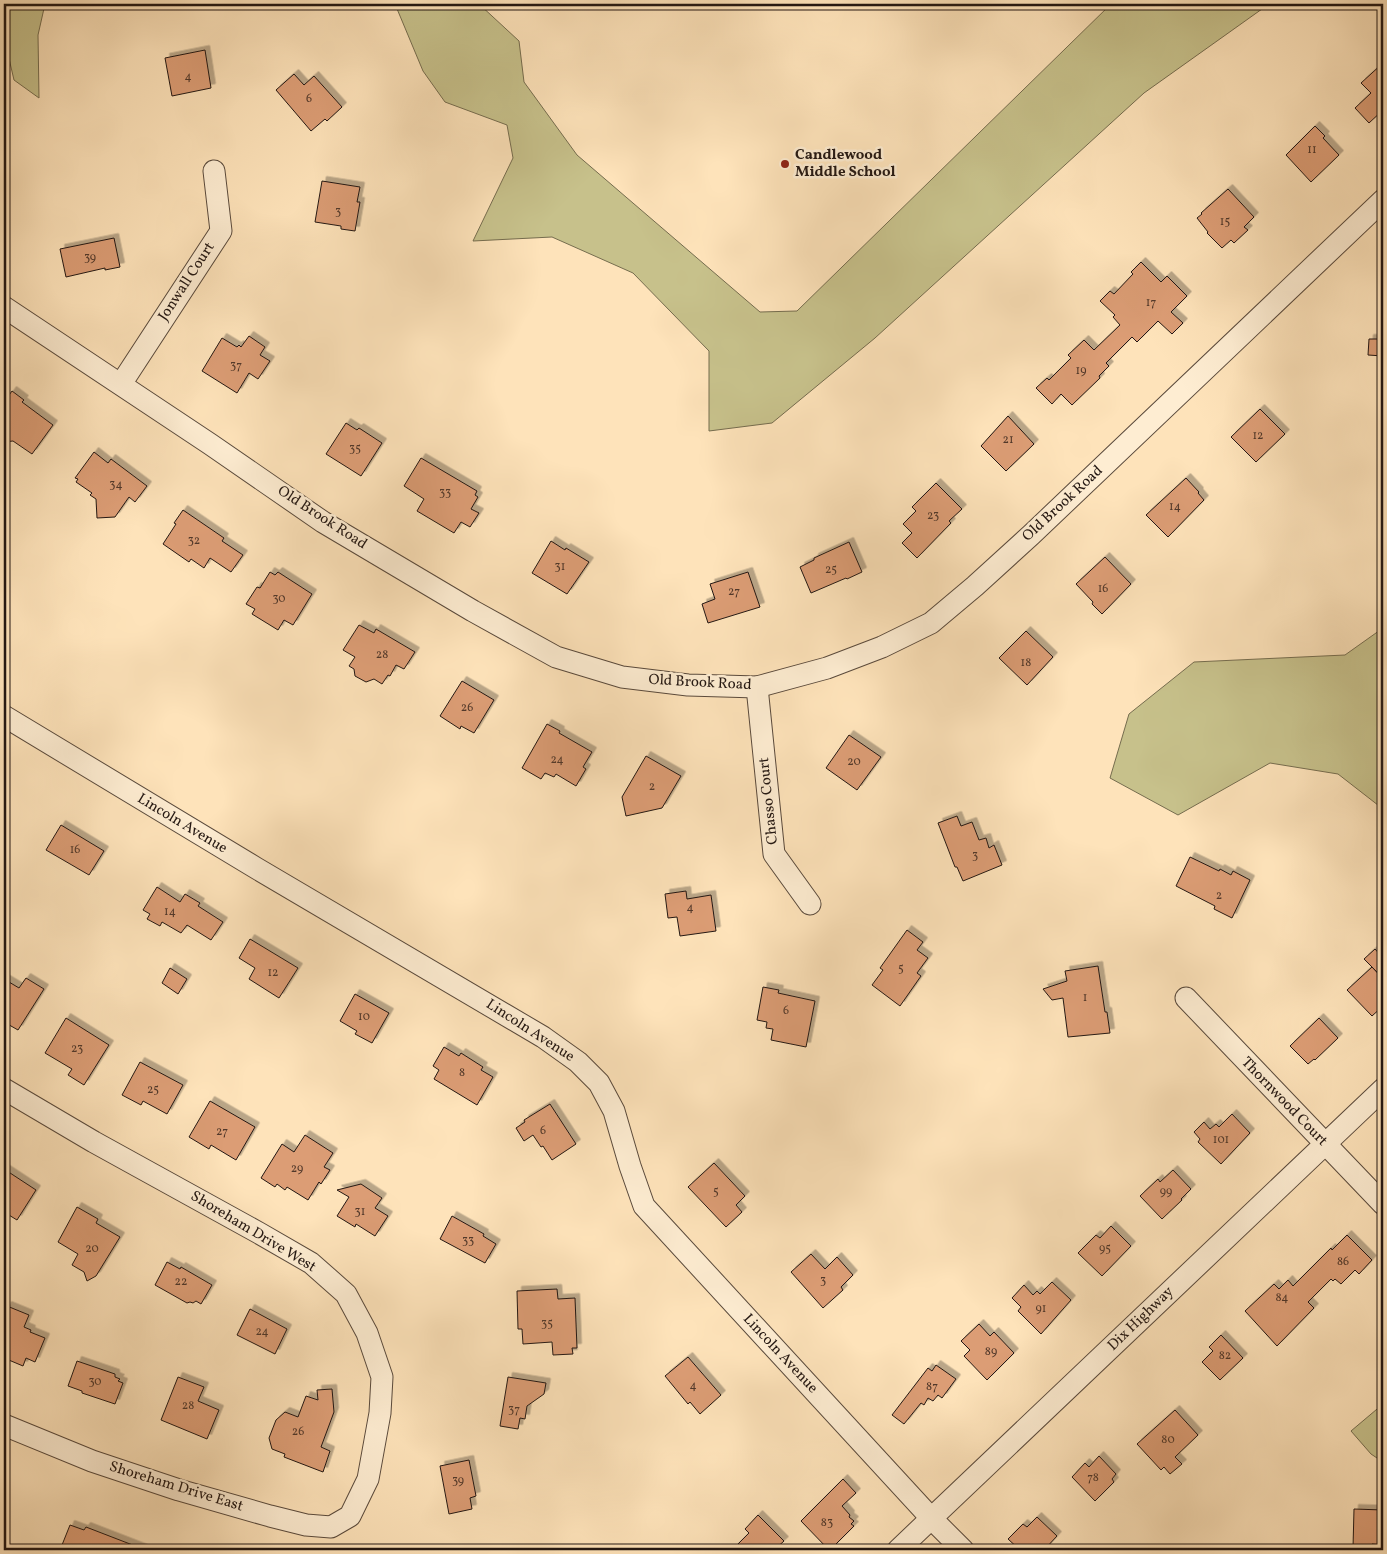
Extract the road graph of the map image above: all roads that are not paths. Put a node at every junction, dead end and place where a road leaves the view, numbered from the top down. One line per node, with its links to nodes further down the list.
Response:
1 (214, 171): 4 (street, Jonwall Court)
2 (1383, 200): 5 (street, Old Brook Road)
3 (4, 307): 4 (street, Old Brook Road)
4 (121, 384): 5 (street, Old Brook Road)
5 (757, 687): 7 (street, Chasso Court)
6 (4, 716): 15 (street, Lincoln Avenue)
7 (810, 904)
8 (1186, 998): 11 (street, Thornwood Court)
9 (4, 1088): 14 (street, Shoreham Drive West)
10 (1383, 1089): 11 (street, Dix Highway)
11 (1324, 1144): 12 (street, Thornwood Court); 15 (street, Dix Highway)
12 (1383, 1204)
13 (4, 1425): 14 (street, Shoreham Drive East)
14 (350, 1516)
15 (932, 1519): 16 (street, Dix Highway); 17 (street, Lincoln Avenue)
16 (898, 1550)
17 (963, 1550)

